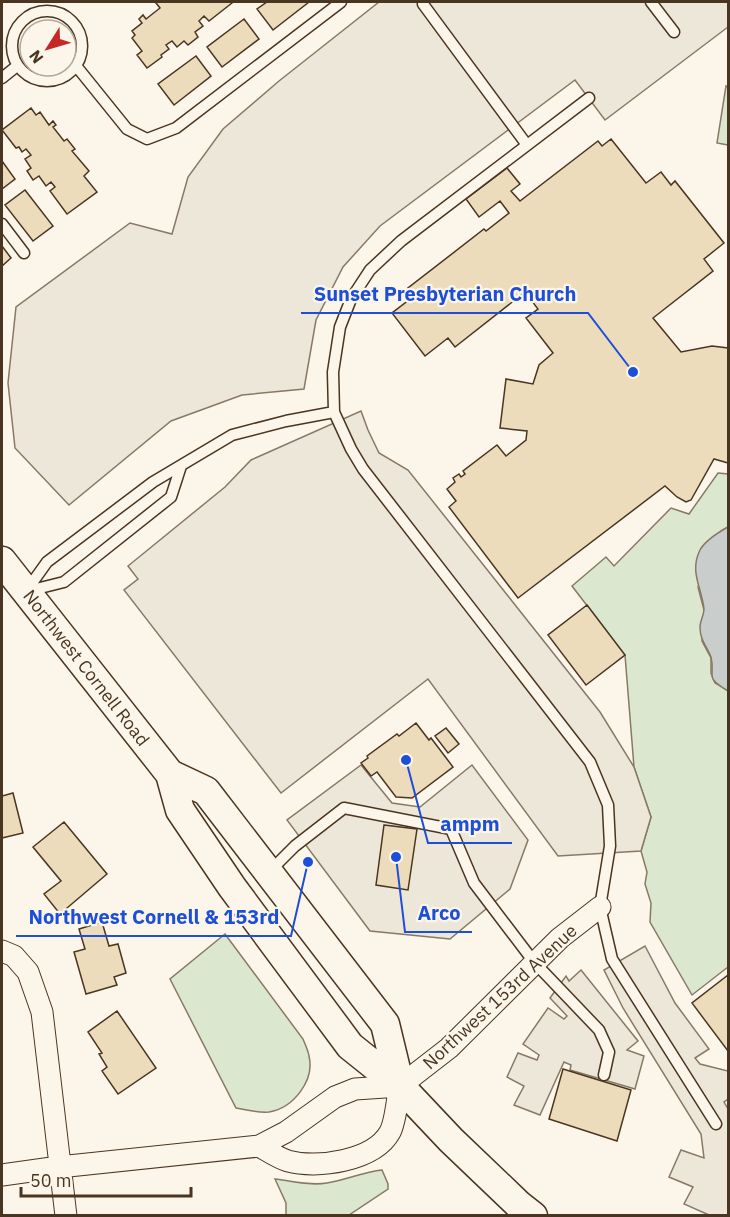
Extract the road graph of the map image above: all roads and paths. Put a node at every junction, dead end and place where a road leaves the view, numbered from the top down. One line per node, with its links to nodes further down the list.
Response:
1 (340, 2): 10 (lane)
2 (651, 2): 7 (lane)
3 (423, 4): 15 (lane)
4 (39, 6): 5 (lane); 9 (lane)
5 (69, 18)
6 (78, 29): 8 (lane)
7 (674, 32)
8 (78, 64)
9 (17, 66): 11 (lane)
10 (78, 68)
11 (2, 78)
12 (32, 78): 13 (lane)
13 (64, 78)
14 (589, 98): 15 (lane)
15 (527, 145): 18 (lane)
16 (2, 224): 17 (lane)
17 (24, 253)
18 (334, 412): 19 (lane); 24 (lane)
19 (181, 466): 21 (lane); 21 (lane)
20 (2, 561): 21 (main road, Northwest Cornell Road)
21 (26, 592): 22 (main road, Northwest Cornell Road)
22 (170, 774): 23 (main road, Northwest Cornell Road); 28 (main road, Northwest Cornell Road)
23 (269, 873): 26 (lane); 28 (main road, Northwest Cornell Road)
24 (600, 907): 26 (street, Northwest 153rd Avenue); 29 (lane)
25 (2, 951): 31 (street)
26 (534, 962): 27 (lane); 28 (street, Northwest 153rd Avenue)
27 (604, 1075)
28 (400, 1086): 30 (street); 30 (street); 34 (main road, Northwest Cornell Road)
29 (716, 1124)
30 (259, 1146): 31 (street)
31 (59, 1167): 32 (street); 33 (street)
32 (2, 1175)
33 (66, 1215)
34 (533, 1215)

